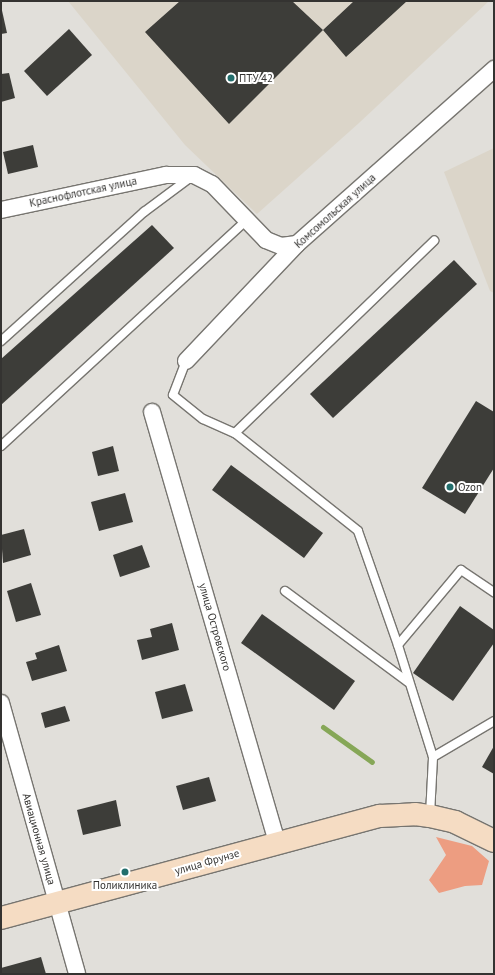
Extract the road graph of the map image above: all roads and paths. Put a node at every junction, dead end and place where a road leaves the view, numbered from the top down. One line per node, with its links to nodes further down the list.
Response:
1 (494, 69): 6 (street, Комсомольская улица)
2 (194, 175): 3 (street, Краснофлотская улица); 4 (street); 7 (lane)
3 (1, 210)
4 (247, 220): 6 (street); 11 (lane)
5 (434, 241): 10 (lane)
6 (297, 244): 8 (street, Комсомольская улица)
7 (1, 341)
8 (186, 361): 10 (lane)
9 (152, 412): 21 (street, улица Островского)
10 (235, 433): 14 (lane)
11 (1, 446)
12 (285, 591): 15 (lane)
13 (494, 592): 14 (lane)
14 (398, 645): 15 (lane)
15 (408, 682): 18 (lane)
16 (1, 703): 22 (street, Авиационная улица)
17 (494, 721): 18 (lane)
18 (432, 757): 19 (lane)
19 (422, 815): 20 (main road, улица Фрунзе); 21 (main road, улица Фрунзе)
20 (494, 841)
21 (277, 843): 22 (main road, улица Фрунзе)
22 (57, 903): 23 (main road, улица Фрунзе); 24 (street, Авиационная улица)
23 (1, 918)
24 (76, 970)

